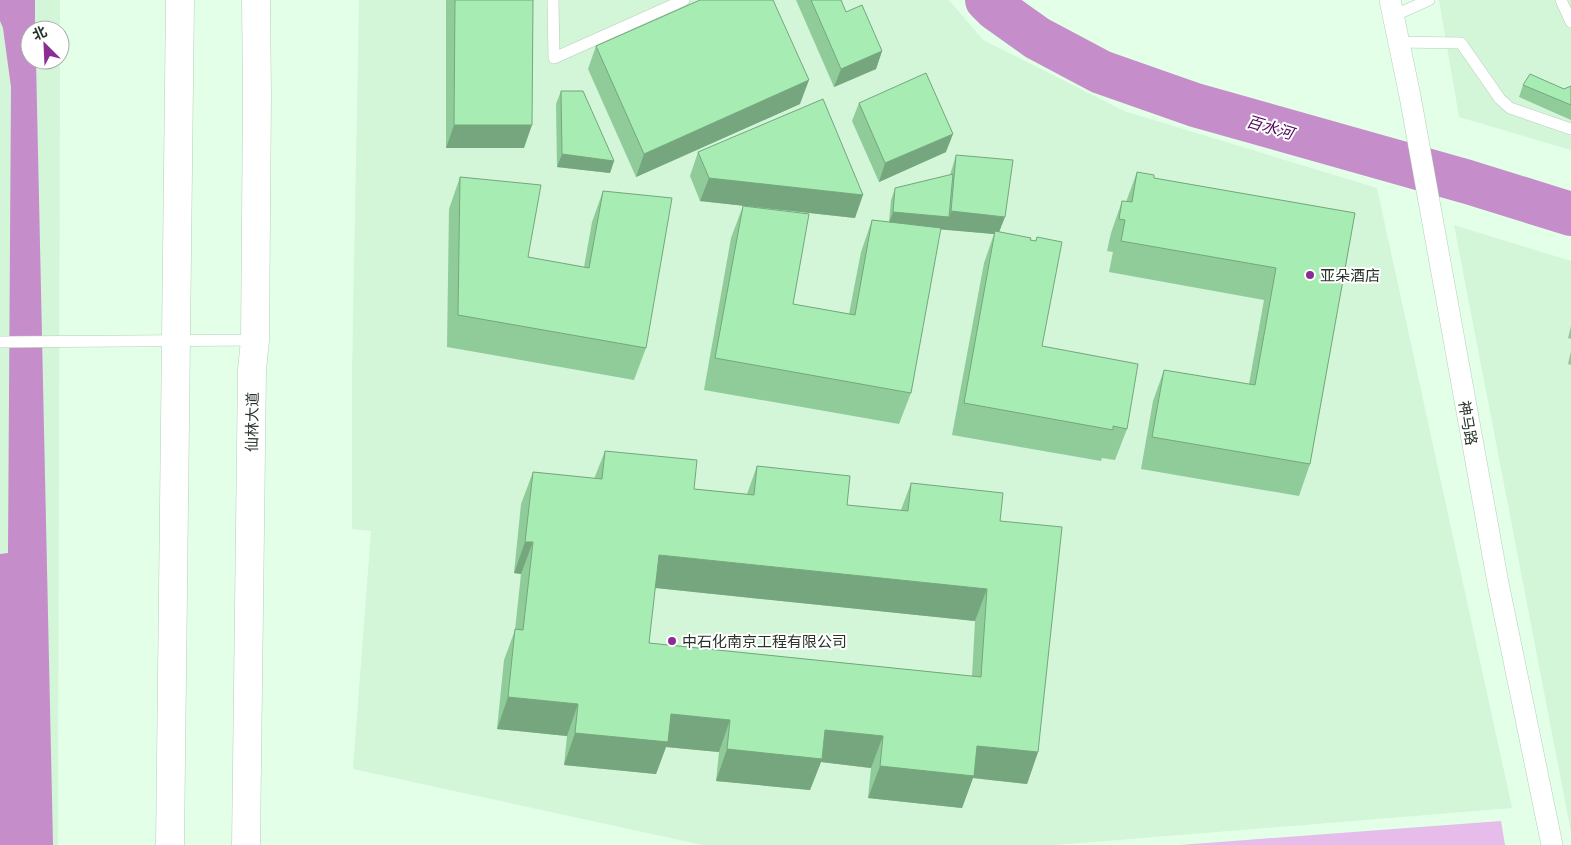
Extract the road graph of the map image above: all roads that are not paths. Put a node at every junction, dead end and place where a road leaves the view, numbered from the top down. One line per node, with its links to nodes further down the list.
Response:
1 (180, 0): 11 (main road)
2 (256, 0): 12 (main road, 仙林大道)
3 (553, 0): 4 (lane)
4 (684, 0)
5 (1430, 0): 7 (lane)
6 (1561, 0): 8 (lane)
7 (1391, 8): 9 (street, 神马路)
8 (1571, 22)
9 (1398, 42): 10 (lane); 16 (street, 神马路)
10 (1571, 129)
11 (177, 340): 12 (lane); 13 (lane); 14 (main road)
12 (255, 340): 15 (main road, 仙林大道)
13 (0, 342)
14 (170, 845)
15 (246, 845)
16 (1552, 845)

